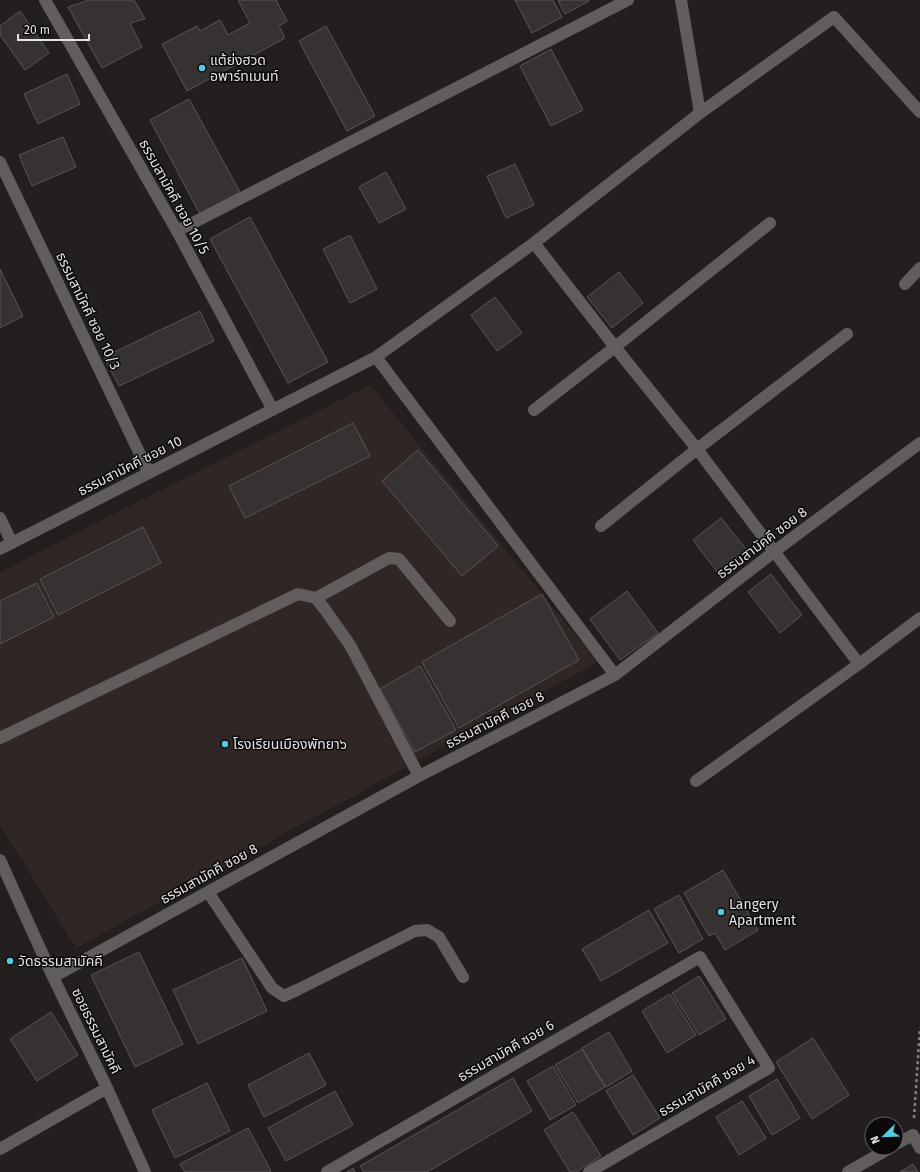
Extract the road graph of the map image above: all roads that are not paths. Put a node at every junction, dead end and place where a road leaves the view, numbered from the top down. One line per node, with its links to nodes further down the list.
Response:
1 (45, 0): 8 (street, ธรรมสามัคคี ซอย 10/5)
2 (628, 0): 8 (street)
3 (681, 0): 5 (street)
4 (920, 112): 5 (street, ธรรมสามัคคี ซอย 10)
5 (700, 113): 9 (street, ธรรมสามัคคี ซอย 10)
6 (0, 162): 19 (street, ธรรมสามัคคี ซอย 10/3)
7 (770, 223): 13 (street)
8 (176, 231): 15 (street, ธรรมสามัคคี ซอย 10/5)
9 (534, 243): 13 (street); 14 (street, ธรรมสามัคคี ซอย 10)
10 (920, 268): 11 (street)
11 (905, 284)
12 (847, 334): 18 (street)
13 (615, 347): 16 (street); 18 (street)
14 (376, 357): 15 (street, ธรรมสามัคคี ซอย 10); 29 (street)
15 (273, 410): 19 (street, ธรรมสามัคคี ซอย 10)
16 (534, 410)
17 (920, 443): 24 (street, ธรรมสามัคคี ซอย 8)
18 (697, 449): 21 (street); 24 (street)
19 (149, 473): 22 (street, ธรรมสามัคคี ซอย 10)
20 (0, 518): 22 (street)
21 (601, 526)
22 (12, 543): 23 (street, ธรรมสามัคคี ซอย 10)
23 (0, 549)
24 (775, 551): 28 (street); 29 (street, ธรรมสามัคคี ซอย 8)
25 (316, 598): 27 (street); 30 (street); 31 (street)
26 (920, 618): 28 (street)
27 (450, 621)
28 (859, 664): 32 (street)
29 (614, 675): 31 (street, ธรรมสามัคคี ซอย 8)
30 (0, 738)
31 (419, 776): 34 (street, ธรรมสามัคคี ซอย 8)
32 (696, 781)
33 (0, 860): 36 (street, ซอยธรรมสามัคคี)
34 (208, 892): 36 (street, ธรรมสามัคคี ซอย 8); 37 (street)
35 (700, 957): 44 (street, ธรรมสามัคคี ซอย 6); 45 (street, ธรรมสามัคคี ซอย 4)
36 (53, 977): 38 (street, ซอยธรรมสามัคคี)
37 (463, 977)
38 (107, 1088): 41 (street); 43 (street, ซอยธรรมสามัคคี)
39 (904, 1140): 40 (street)
40 (920, 1148)
41 (0, 1149)
42 (876, 1156): 46 (street)
43 (145, 1172)
44 (327, 1172)
45 (589, 1172)
46 (848, 1172)

